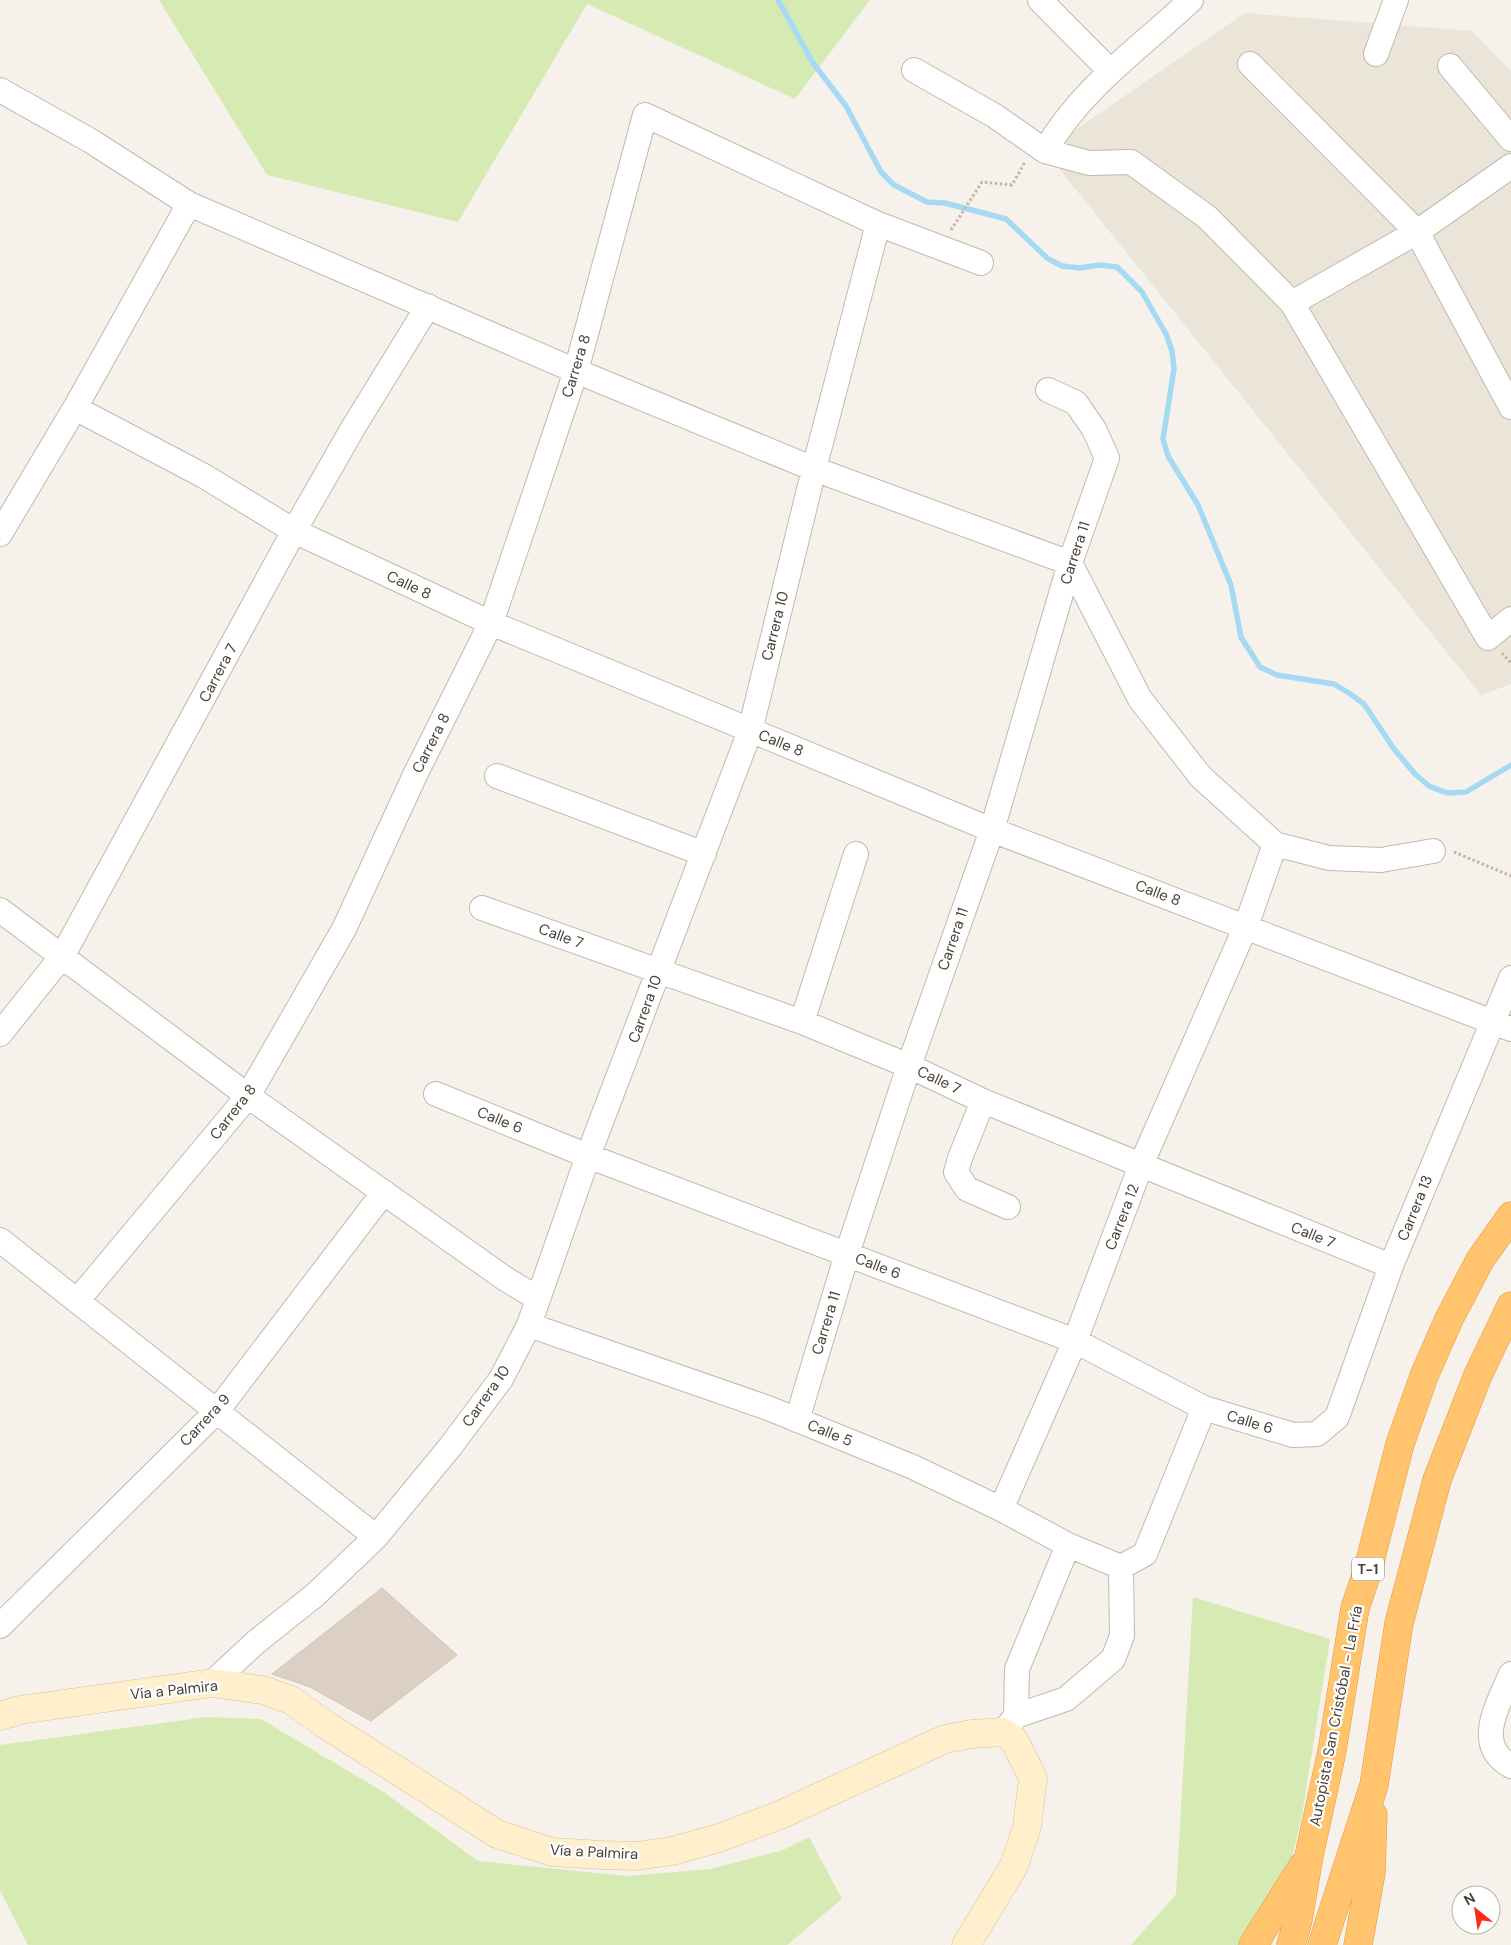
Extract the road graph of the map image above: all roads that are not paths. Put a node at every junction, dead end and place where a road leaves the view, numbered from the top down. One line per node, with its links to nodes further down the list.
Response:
1 (1040, 0): 8 (street)
2 (1191, 0): 8 (street)
3 (1396, 0): 4 (street)
4 (1376, 54)
5 (1250, 64): 15 (street)
6 (1450, 66): 10 (street)
7 (914, 70): 11 (street)
8 (1110, 71): 11 (street)
9 (0, 90): 13 (street)
10 (1511, 139)
11 (1040, 147): 17 (street)
12 (1511, 166): 15 (street)
13 (189, 204): 18 (street); 22 (street)
14 (878, 224): 16 (street); 19 (street, Carrera 8); 23 (street, Carrera 10)
15 (1417, 232): 17 (street); 21 (street)
16 (981, 263)
17 (1292, 303): 27 (street)
18 (428, 306): 19 (street); 24 (street, Carrera 7)
19 (576, 371): 23 (street); 28 (street, Carrera 8)
20 (1048, 390): 26 (street, Carrera 11)
21 (1511, 407)
22 (75, 408): 24 (street, Calle 8); 25 (street)
23 (814, 469): 26 (street); 29 (street, Carrera 10)
24 (294, 531): 28 (street, Calle 8); 39 (street, Carrera 7)
25 (0, 534)
26 (1070, 563): 31 (street, Carrera 11); 32 (street)
27 (1511, 619)
28 (491, 624): 29 (street, Calle 8); 47 (street, Carrera 8)
29 (750, 730): 31 (street, Calle 8); 34 (street, Carrera 10)
30 (497, 776): 34 (street)
31 (992, 830): 38 (street, Calle 8); 45 (street, Carrera 11)
32 (1275, 844): 33 (street); 38 (street, Carrera 12)
33 (1433, 851)
34 (704, 854): 40 (street, Carrera 10)
35 (856, 854): 42 (street)
36 (482, 908): 40 (street, Calle 7)
37 (0, 910): 39 (street)
38 (1246, 926): 43 (street, Calle 8); 50 (street, Carrera 12)
39 (63, 956): 44 (street, Carrera 7); 47 (street)
40 (658, 972): 42 (street, Calle 7); 49 (street, Carrera 10)
41 (1511, 978): 43 (street, Carrera 13)
42 (802, 1022): 45 (street, Calle 7)
43 (1501, 1025): 56 (street, Carrera 13)
44 (0, 1034)
45 (909, 1066): 48 (street, Calle 7); 55 (street, Carrera 11)
46 (436, 1094): 49 (street, Calle 6)
47 (248, 1096): 51 (street); 58 (street, Carrera 8)
48 (984, 1101): 50 (street, Calle 7); 52 (street)
49 (588, 1156): 55 (street, Calle 6); 57 (street, Carrera 10)
50 (1141, 1164): 56 (street, Calle 7); 61 (street, Carrera 12)
51 (384, 1192): 57 (street); 63 (street, Carrera 9)
52 (1008, 1207)
53 (1511, 1216): 77 (highway, Autopista San Cristóbal - La Fría / T-1)
54 (2, 1246): 58 (street)
55 (847, 1254): 61 (street, Calle 6); 64 (street, Carrera 11)
56 (1391, 1266): 65 (street, Carrera 13)
57 (537, 1298): 60 (street, Carrera 10)
58 (77, 1301): 63 (street)
59 (1511, 1306): 76 (highway)
60 (529, 1325): 64 (street, Calle 5); 67 (street, Carrera 10)
61 (1075, 1341): 62 (street, Calle 6); 66 (street, Carrera 12)
62 (1204, 1408): 65 (street, Calle 6); 69 (street)
63 (217, 1411): 67 (street); 70 (street, Carrera 9)
64 (796, 1420): 66 (street, Calle 5)
65 (1317, 1434)
66 (1001, 1509): 68 (street, Calle 5)
67 (376, 1536): 72 (street, Carrera 10)
68 (1068, 1545): 69 (street, Calle 5); 74 (street)
69 (1122, 1567): 74 (street)
70 (0, 1626)
71 (1511, 1674): 75 (street)
72 (212, 1683): 73 (street, Vía a Palmira); 74 (street, Vía a Palmira)
73 (0, 1716)
74 (1009, 1724): 78 (street)
75 (1505, 1763)
76 (1374, 1785): 81 (highway); 82 (highway)
77 (1309, 1856): 79 (highway); 80 (highway, Autopista San Cristóbal - La Fría / T-1)
78 (966, 1945)
79 (1253, 1945)
80 (1291, 1945)
81 (1322, 1945)
82 (1358, 1945)

